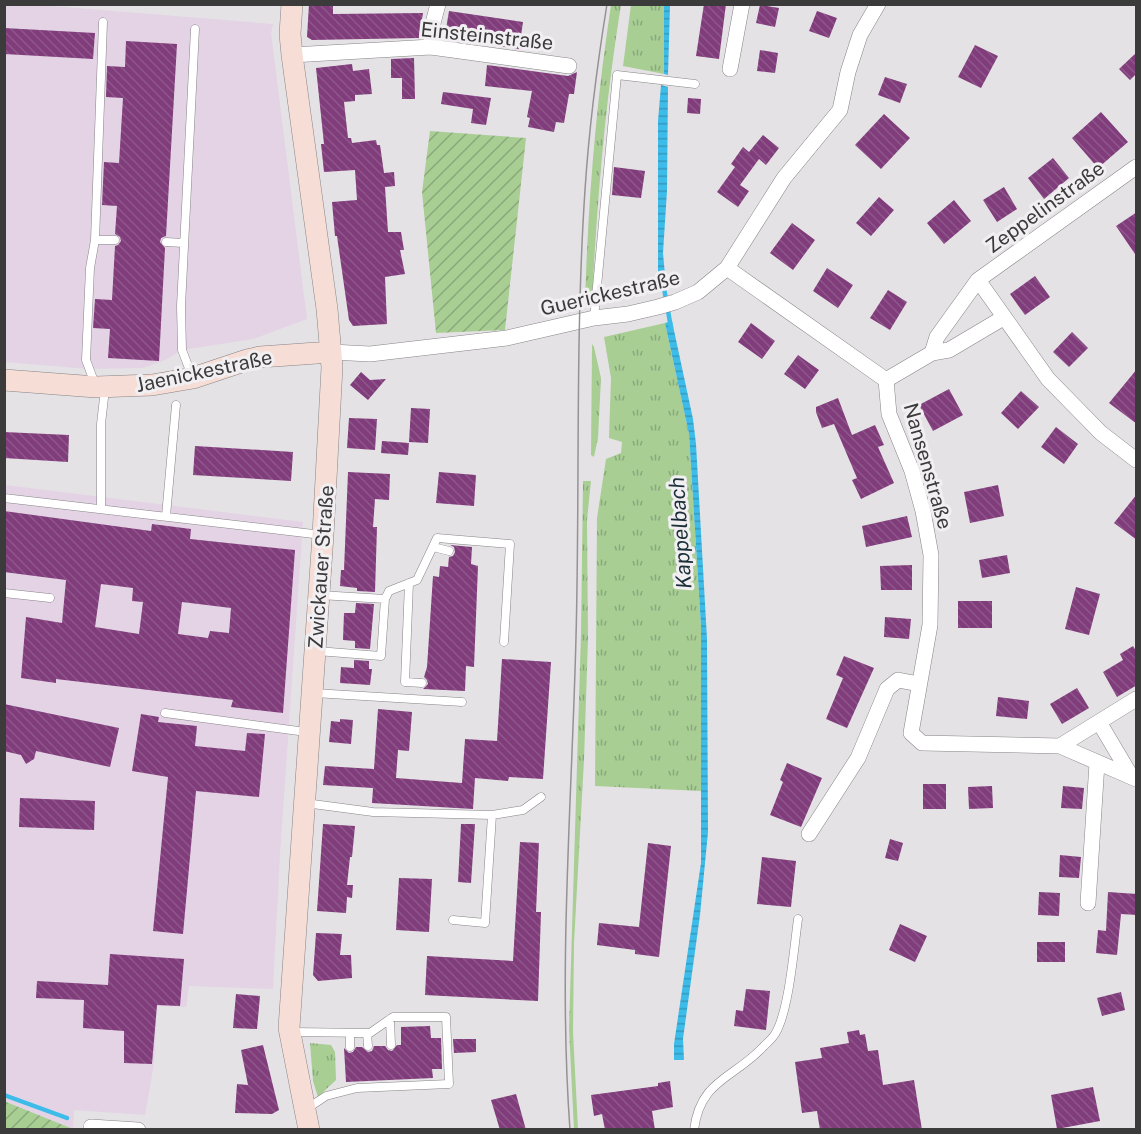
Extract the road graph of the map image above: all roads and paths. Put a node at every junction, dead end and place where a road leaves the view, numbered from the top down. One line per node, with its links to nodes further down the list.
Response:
1 (292, 4): 8 (main road, Zwickauer Straße)
2 (438, 4): 7 (street)
3 (742, 4): 10 (street)
4 (878, 4): 17 (street, Guerickestraße)
5 (103, 22): 13 (lane)
6 (195, 29): 16 (lane)
7 (431, 47): 8 (street, Einsteinstraße); 9 (street, Einsteinstraße)
8 (292, 55): 21 (main road, Zwickauer Straße)
9 (569, 66)
10 (730, 69)
11 (695, 84): 19 (lane)
12 (1137, 167): 18 (street, Zeppelinstraße)
13 (95, 240): 14 (lane); 26 (lane)
14 (115, 240)
15 (166, 242): 16 (lane)
16 (183, 243): 23 (lane)
17 (727, 268): 19 (street, Guerickestraße); 25 (street)
18 (978, 280): 20 (street, Zeppelinstraße); 22 (street, Zeppelinstraße)
19 (594, 318): 21 (street, Guerickestraße)
20 (1003, 318): 22 (street); 28 (street, Zeppelinstraße)
21 (332, 352): 23 (main road, Jaenickestraße); 32 (main road, Zwickauer Straße)
22 (932, 353): 25 (street)
23 (193, 378): 26 (main road, Jaenickestraße)
24 (4, 380): 26 (main road, Jaenickestraße)
25 (886, 380): 43 (street, Nansenstraße)
26 (101, 387): 30 (lane)
27 (176, 405): 31 (lane)
28 (1137, 460)
29 (4, 498): 30 (lane)
30 (101, 509): 31 (lane)
31 (166, 516): 32 (lane)
32 (323, 536): 37 (main road, Zwickauer Straße)
33 (433, 547): 34 (lane); 35 (lane); 40 (lane)
34 (449, 551)
35 (409, 583): 39 (lane); 42 (lane)
36 (4, 593): 38 (lane)
37 (319, 595): 39 (lane); 41 (main road, Zwickauer Straße)
38 (50, 598)
39 (385, 599): 41 (lane)
40 (504, 642)
41 (315, 651): 44 (main road, Zwickauer Straße)
42 (422, 683)
43 (919, 684): 50 (street, Nansenstraße); 56 (street)
44 (311, 693): 46 (lane); 49 (main road, Zwickauer Straße)
45 (1137, 699): 48 (street)
46 (462, 702)
47 (165, 713): 49 (lane)
48 (1099, 722): 50 (street); 52 (street)
49 (309, 733): 54 (main road, Zwickauer Straße)
50 (1060, 746): 51 (street)
51 (1097, 763): 52 (street); 57 (street)
52 (1134, 778)
53 (542, 797): 55 (lane)
54 (303, 803): 55 (lane); 61 (main road, Zwickauer Straße)
55 (492, 815): 59 (lane)
56 (809, 834)
57 (1088, 903)
58 (798, 919): 70 (lane)
59 (453, 920)
60 (390, 1019): 63 (lane); 64 (lane); 67 (lane)
61 (290, 1032): 62 (lane); 67 (main road, Zwickauer Straße)
62 (350, 1033): 63 (lane); 66 (lane)
63 (367, 1033): 65 (lane)
64 (391, 1045)
65 (368, 1046)
66 (350, 1047)
67 (307, 1120)
68 (90, 1127): 69 (street)
69 (138, 1130)
70 (694, 1130)

